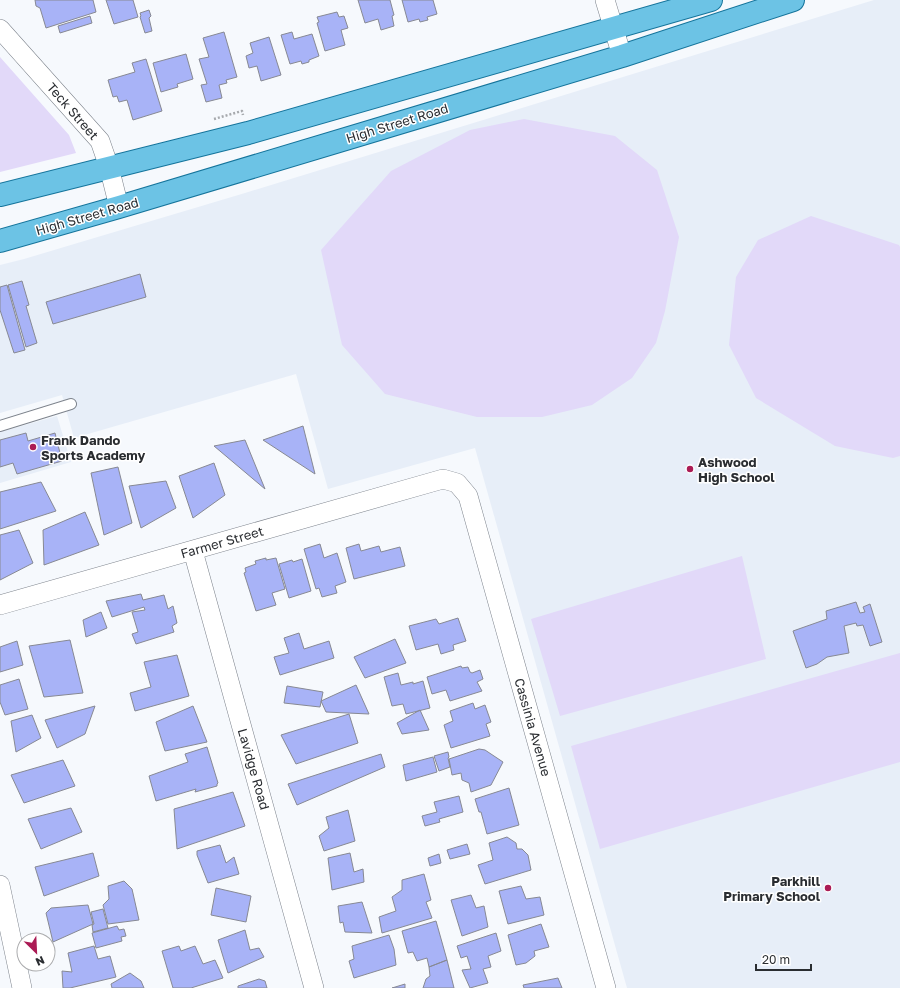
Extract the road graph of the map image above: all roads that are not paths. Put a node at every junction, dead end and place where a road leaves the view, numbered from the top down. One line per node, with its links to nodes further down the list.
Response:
1 (605, 0): 4 (street)
2 (711, 0): 4 (main road)
3 (793, 0): 6 (main road, High Street Road)
4 (613, 28): 6 (street); 7 (main road)
5 (0, 29): 7 (street, Teck Street)
6 (622, 56): 9 (main road, High Street Road)
7 (109, 167): 8 (main road); 9 (street, Teck Street)
8 (0, 195)
9 (119, 207): 10 (main road, High Street Road)
10 (0, 241)
11 (71, 404): 12 (lane)
12 (0, 426)
13 (443, 479): 14 (street, Farmer Street); 19 (street, Cassinia Avenue)
14 (193, 551): 15 (street, Farmer Street); 18 (street, Lavidge Road)
15 (0, 605)
16 (0, 886): 17 (street)
17 (22, 988)
18 (314, 988)
19 (606, 988)

